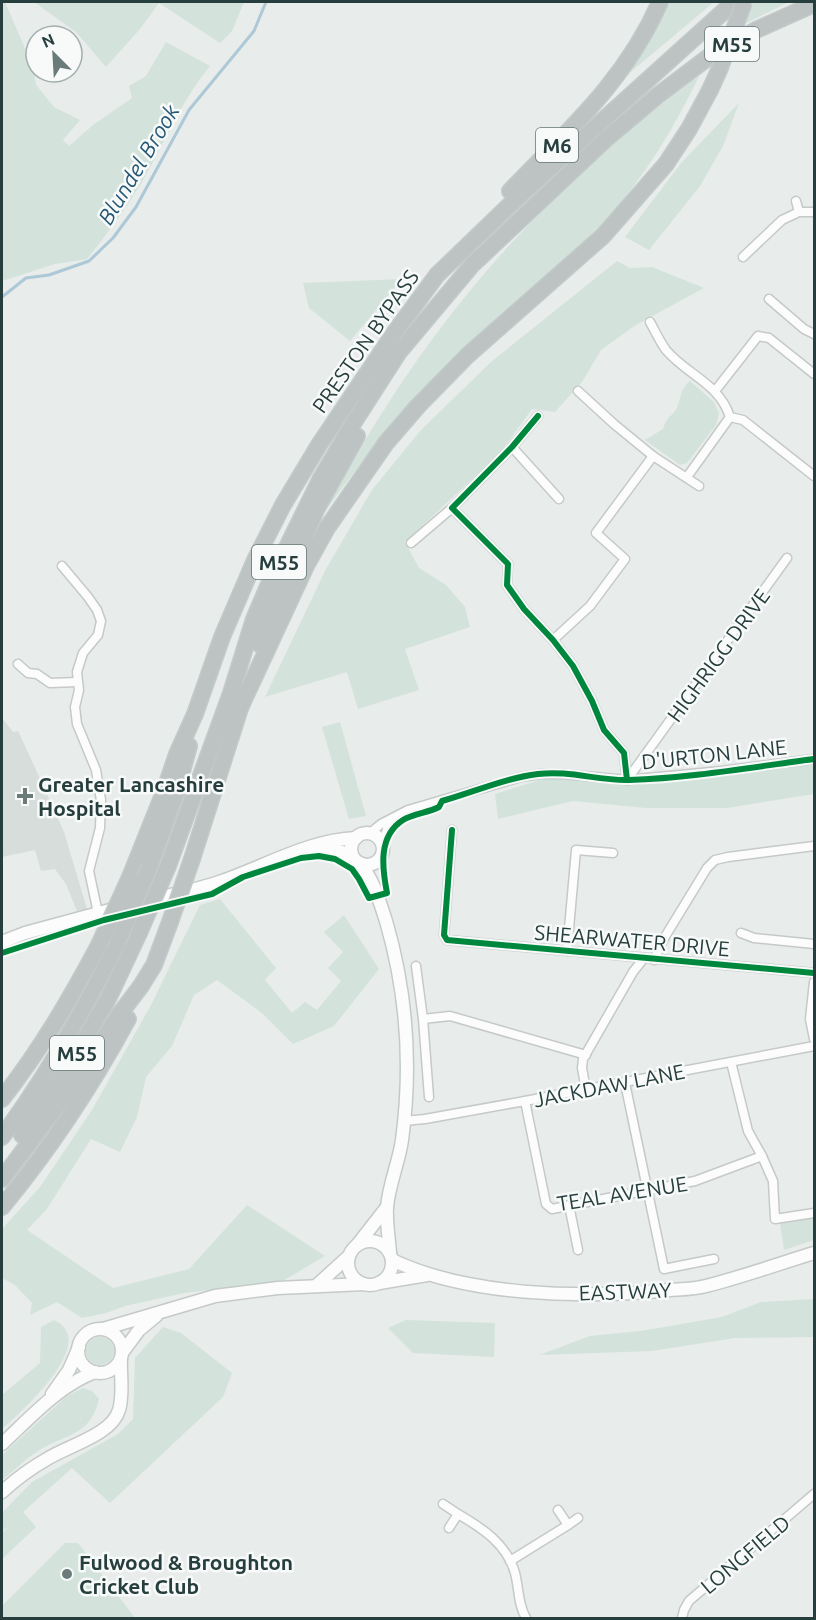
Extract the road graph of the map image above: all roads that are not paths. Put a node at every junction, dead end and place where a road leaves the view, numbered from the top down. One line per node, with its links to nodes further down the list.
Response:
1 (660, 2): 9 (highway, M6)
2 (734, 2): 9 (highway, PRESTON BYPASS / M55)
3 (744, 2): 32 (highway, M55, bridge)
4 (814, 4): 10 (highway, PRESTON BYPASS / M55)
5 (796, 201): 6 (street)
6 (799, 212): 7 (street); 8 (street)
7 (814, 212)
8 (743, 257)
9 (437, 275): 33 (highway, PRESTON BYPASS / M55)
10 (450, 288): 32 (highway, M55); 70 (highway, M55, bridge)
11 (769, 299): 13 (street)
12 (650, 322): 16 (street)
13 (814, 334)
14 (814, 374): 16 (street)
15 (578, 391): 20 (street)
16 (715, 391): 18 (street)
17 (538, 416): 19 (street)
18 (730, 417): 21 (street); 22 (street)
19 (512, 447): 24 (street); 25 (street)
20 (653, 456): 22 (street); 29 (street)
21 (814, 476)
22 (687, 477): 23 (street)
23 (699, 486)
24 (560, 499)
25 (452, 507): 26 (street); 29 (street)
26 (411, 543)
27 (787, 558): 35 (street, HIGHRIGG DRIVE)
28 (62, 566): 31 (street)
29 (553, 640): 35 (street)
30 (18, 664): 31 (street)
31 (77, 682): 46 (street)
32 (240, 708): 56 (highway, M55, bridge)
33 (195, 714): 65 (highway, M55, bridge); 68 (highway, M55, bridge)
34 (814, 759): 35 (street, D'URTON LANE)
35 (627, 780): 36 (street, D'URTON LANE)
36 (408, 810): 38 (street, D'URTON LANE); 42 (street, D'URTON LANE)
37 (452, 831): 50 (street, SHEARWATER DRIVE)
38 (370, 834): 39 (main road); 42 (main road)
39 (356, 838): 41 (main road); 44 (main road)
40 (814, 846): 52 (street)
41 (311, 847): 44 (main road); 46 (main road)
42 (382, 850): 44 (main road); 45 (main road)
43 (613, 853): 50 (street)
44 (357, 860): 45 (main road)
45 (377, 891): 67 (main road)
46 (98, 913): 48 (main road)
47 (741, 933): 49 (street)
48 (2, 942)
49 (814, 944)
50 (567, 951): 51 (street, SHEARWATER DRIVE)
51 (644, 958): 52 (street, SHEARWATER DRIVE); 60 (street)
52 (654, 960): 54 (street, SHEARWATER DRIVE)
53 (416, 966): 57 (street)
54 (814, 973)
55 (814, 982): 58 (street)
56 (141, 986): 71 (highway, M55); 74 (highway, M55)
57 (423, 1019): 60 (street); 64 (street)
58 (814, 1039)
59 (814, 1046): 61 (street, JACKDAW LANE)
60 (586, 1055): 63 (street)
61 (731, 1062): 62 (street, JACKDAW LANE); 69 (street)
62 (625, 1083): 63 (street, JACKDAW LANE); 72 (street)
63 (586, 1090): 66 (street, JACKDAW LANE)
64 (429, 1097)
65 (2, 1099)
66 (525, 1101): 67 (street, JACKDAW LANE); 73 (street, TEAL AVENUE)
67 (404, 1121): 75 (main road)
68 (2, 1137)
69 (762, 1156): 72 (street, TEAL AVENUE); 76 (street)
70 (2, 1164)
71 (2, 1179)
72 (648, 1190): 73 (street, TEAL AVENUE); 82 (street)
73 (569, 1205): 78 (street)
74 (2, 1207)
75 (387, 1207): 77 (main road); 81 (main road)
76 (814, 1213)
77 (358, 1244): 80 (main road); 81 (main road)
78 (578, 1250)
79 (814, 1253): 83 (main road, EASTWAY)
80 (349, 1256): 84 (main road); 85 (main road)
81 (391, 1256): 83 (main road, EASTWAY); 86 (main road)
82 (714, 1259)
83 (431, 1274): 86 (main road, EASTWAY)
84 (317, 1284): 85 (main road); 87 (main road)
85 (364, 1284): 86 (main road)
86 (377, 1284)
87 (162, 1312): 88 (main road); 90 (main road)
88 (103, 1329): 89 (main road); 90 (main road)
89 (79, 1346): 91 (main road); 93 (main road)
90 (122, 1356): 91 (main road); 92 (main road)
91 (97, 1372): 92 (main road); 93 (main road)
92 (121, 1398): 95 (main road)
93 (48, 1400): 94 (main road)
94 (2, 1444)
95 (2, 1492)
96 (814, 1494): 105 (street, LONGFIELD)
97 (443, 1504): 99 (street)
98 (558, 1510): 101 (street)
99 (458, 1514): 102 (street); 103 (street)
100 (578, 1518): 101 (street)
101 (568, 1525): 103 (street)
102 (449, 1528)
103 (510, 1561): 104 (street)
104 (526, 1618)
105 (682, 1618)

